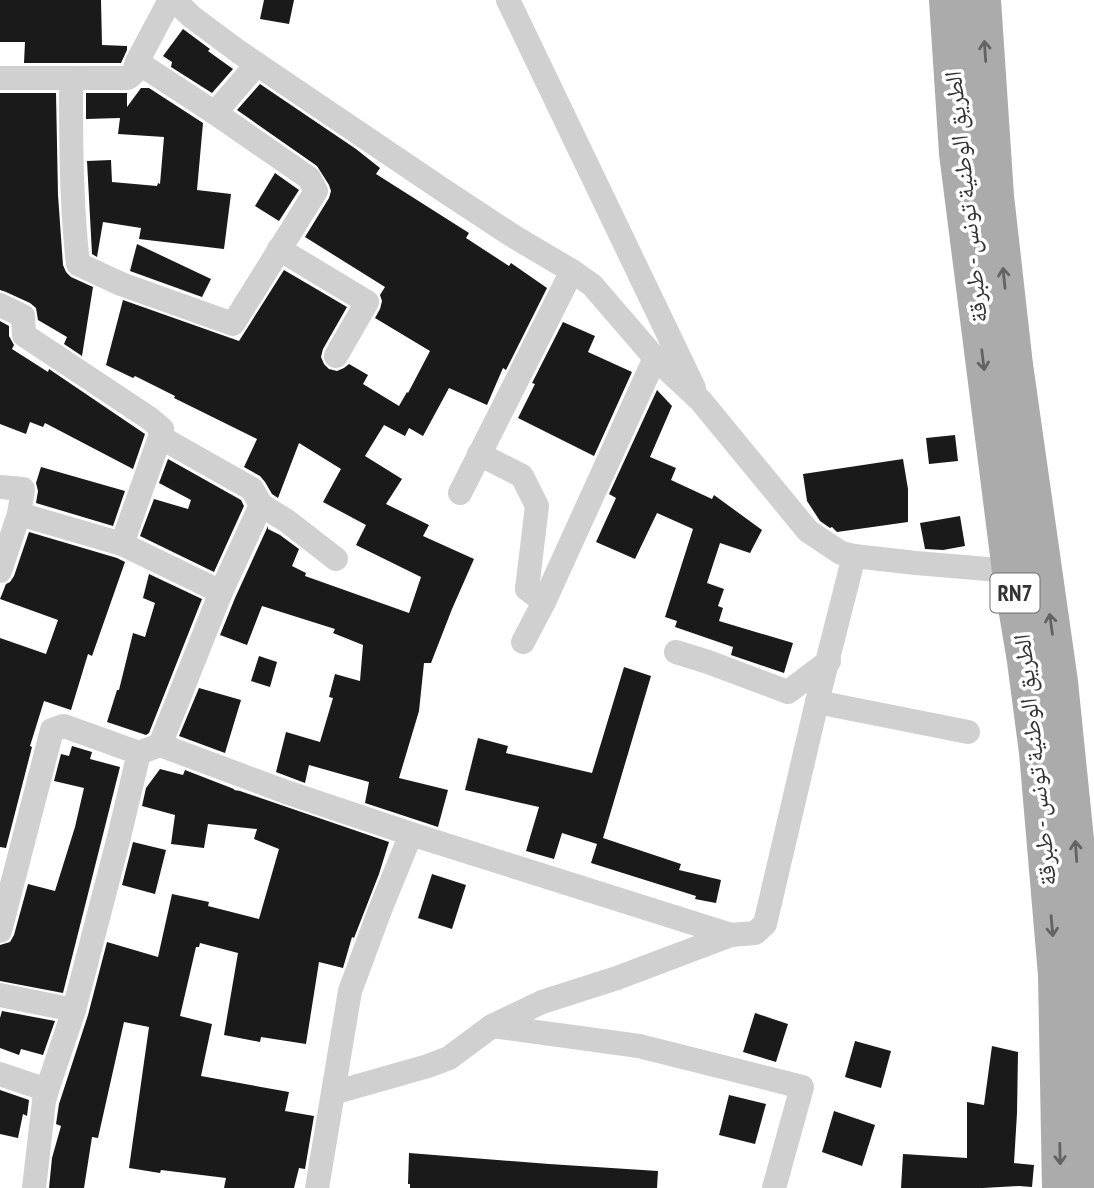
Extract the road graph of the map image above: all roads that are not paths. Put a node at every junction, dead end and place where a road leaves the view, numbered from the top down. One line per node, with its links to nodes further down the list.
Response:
1 (172, 0): 5 (street); 6 (street)
2 (508, 0): 15 (street)
3 (948, 0): 26 (main road, الطريق الوطنية تونس - طبرقة / RN7, one-way to 26)
4 (982, 0): 48 (main road, الطريق الوطنية تونس - طبرقة / RN7, one-way to 4)
5 (137, 62): 8 (street); 9 (street)
6 (257, 64): 9 (street); 11 (street)
7 (0, 78): 8 (street)
8 (71, 78): 10 (street)
9 (215, 113): 10 (street)
10 (279, 249): 13 (street)
11 (572, 271): 14 (street); 17 (street)
12 (0, 305): 16 (street)
13 (336, 356)
14 (655, 358): 15 (street); 28 (street)
15 (701, 401): 23 (street)
16 (160, 437): 20 (street); 22 (street)
17 (479, 454): 19 (street); 28 (street)
18 (0, 487): 21 (street)
19 (460, 493)
20 (261, 505): 24 (street); 27 (street)
21 (19, 514): 22 (street); 25 (street)
22 (122, 544): 27 (street)
23 (854, 556): 26 (street); 31 (street)
24 (336, 559)
25 (0, 570)
26 (1011, 571): 47 (main road, الطريق الوطنية تونس - طبرقة / RN7, one-way to 47)
27 (221, 592): 34 (street)
28 (544, 602): 29 (street)
29 (523, 642)
30 (676, 652): 31 (street)
31 (829, 661): 32 (street)
32 (817, 702): 33 (street); 37 (street)
33 (968, 732)
34 (150, 749): 35 (street); 36 (street); 39 (street)
35 (411, 834): 37 (street); 43 (street)
36 (0, 931)
37 (731, 935): 40 (street)
38 (0, 995): 39 (street)
39 (74, 1010): 42 (street)
40 (492, 1026): 43 (street); 46 (street)
41 (0, 1074): 42 (street)
42 (47, 1090): 44 (street)
43 (333, 1093): 45 (street)
44 (34, 1188)
45 (317, 1188)
46 (774, 1188)
47 (1061, 1188)
48 (1089, 1188)

